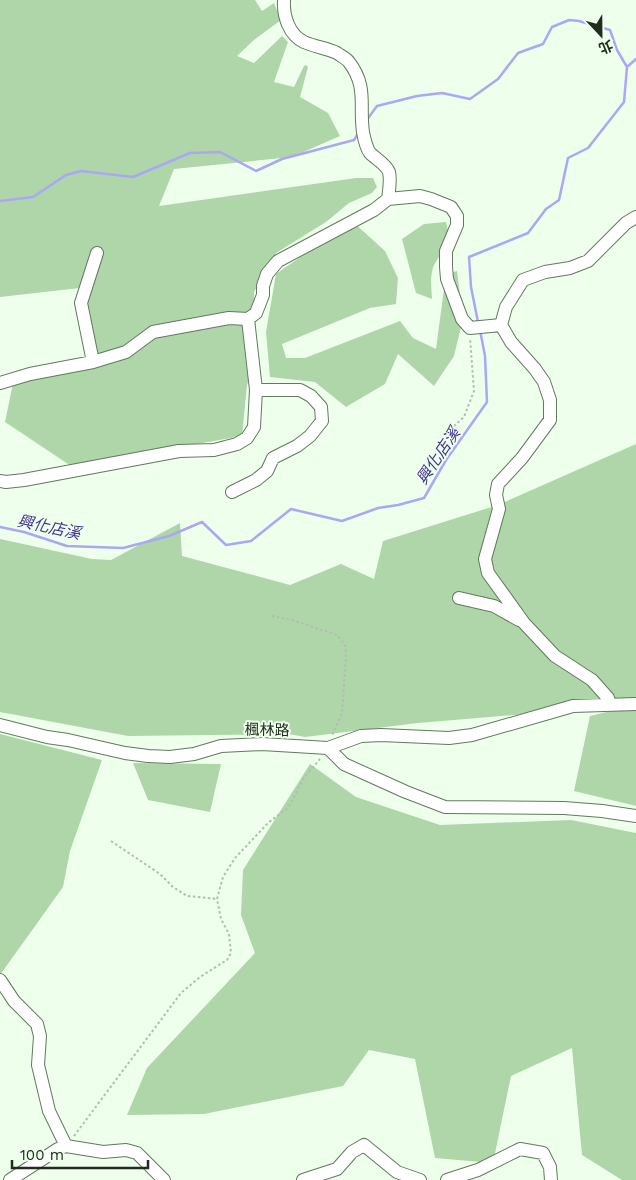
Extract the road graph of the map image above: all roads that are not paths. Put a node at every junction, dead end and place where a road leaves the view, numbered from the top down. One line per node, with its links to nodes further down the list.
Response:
1 (284, 0): 2 (street)
2 (388, 199): 5 (street); 6 (street)
3 (636, 218): 6 (street)
4 (97, 254): 7 (street)
5 (248, 319): 7 (street); 9 (street)
6 (501, 325): 13 (street)
7 (93, 362): 8 (street)
8 (0, 383)
9 (256, 390): 10 (street); 11 (street)
10 (0, 481)
11 (232, 492)
12 (459, 598): 13 (street)
13 (524, 623): 14 (street)
14 (609, 703): 15 (street, 楓林路); 17 (street, 楓林路)
15 (636, 704)
16 (0, 725): 17 (street, 楓林路)
17 (328, 748): 18 (street)
18 (636, 816)
19 (0, 980): 20 (street)
20 (66, 1146): 21 (street); 22 (street)
21 (10, 1180)
22 (164, 1180)
23 (303, 1180): 24 (street)
24 (420, 1180)
25 (447, 1180): 26 (street)
26 (551, 1180)

